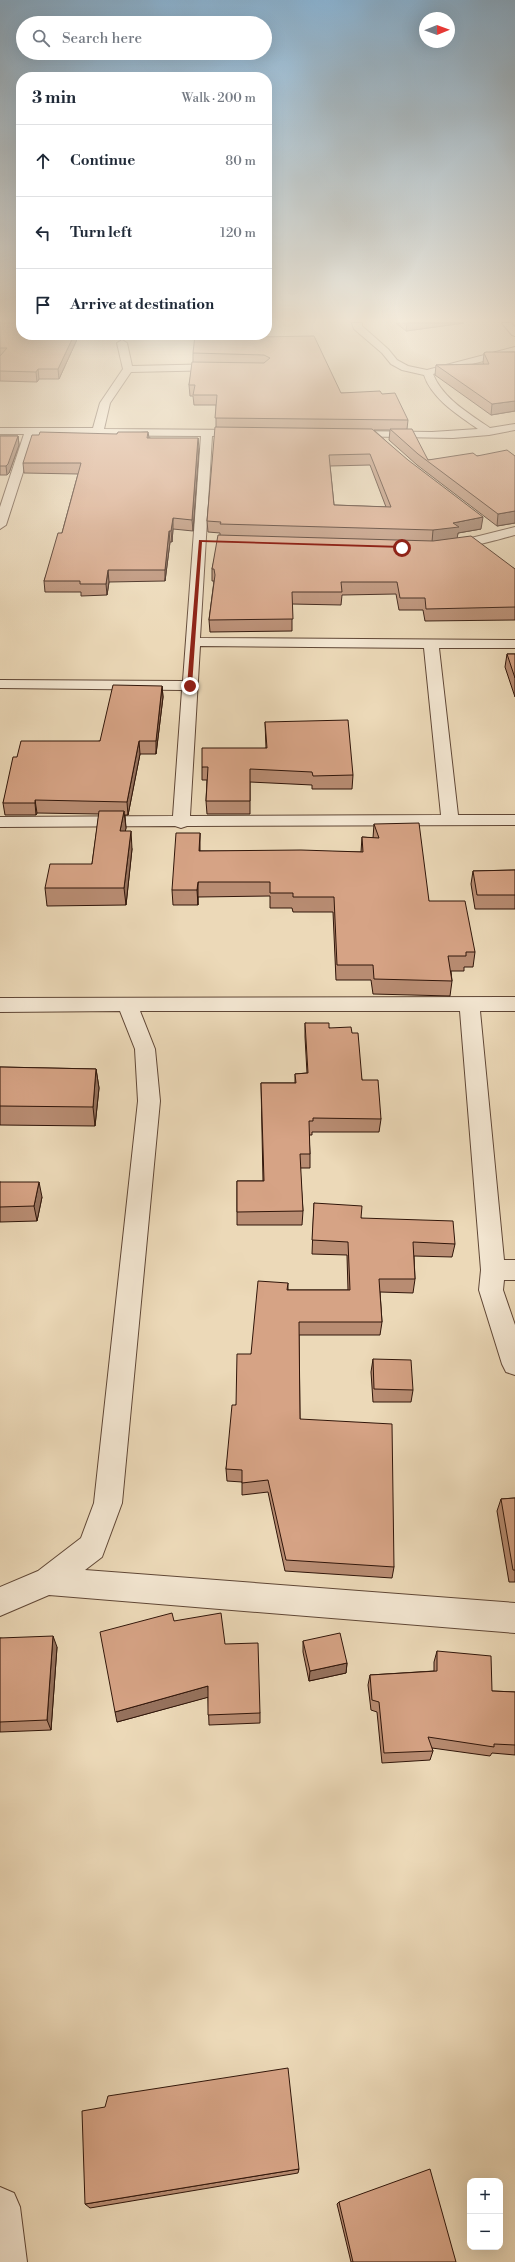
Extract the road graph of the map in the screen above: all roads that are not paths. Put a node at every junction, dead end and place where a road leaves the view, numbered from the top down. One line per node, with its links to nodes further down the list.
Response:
1 (98, 429): 7 (street)
2 (484, 429): 6 (street)
3 (507, 429): 6 (street)
4 (0, 431): 5 (street)
5 (31, 432): 7 (street); 13 (street)
6 (489, 432): 11 (street)
7 (97, 433): 8 (street)
8 (207, 433): 9 (street); 16 (street)
9 (254, 433)
10 (338, 434): 11 (street)
11 (374, 434): 12 (street)
12 (390, 449)
13 (0, 525)
14 (487, 526): 15 (street)
15 (508, 536): 18 (street)
16 (200, 541): 17 (street); 19 (street)
17 (215, 541)
18 (439, 546)
19 (194, 642): 20 (street); 23 (street)
20 (431, 643): 21 (street); 24 (street)
21 (515, 644)
22 (0, 684): 23 (street)
23 (190, 686): 27 (street)
24 (450, 819): 25 (street); 27 (street)
25 (515, 820)
26 (0, 822): 27 (street)
27 (181, 823)
28 (469, 1004): 29 (street); 31 (street); 32 (street)
29 (515, 1004)
30 (0, 1005): 31 (street)
31 (127, 1005): 34 (street)
32 (504, 1270): 33 (street)
33 (515, 1364)
34 (48, 1581): 35 (street); 36 (street)
35 (0, 1602)
36 (515, 1618)
37 (0, 2207): 38 (street)
38 (7, 2262)

